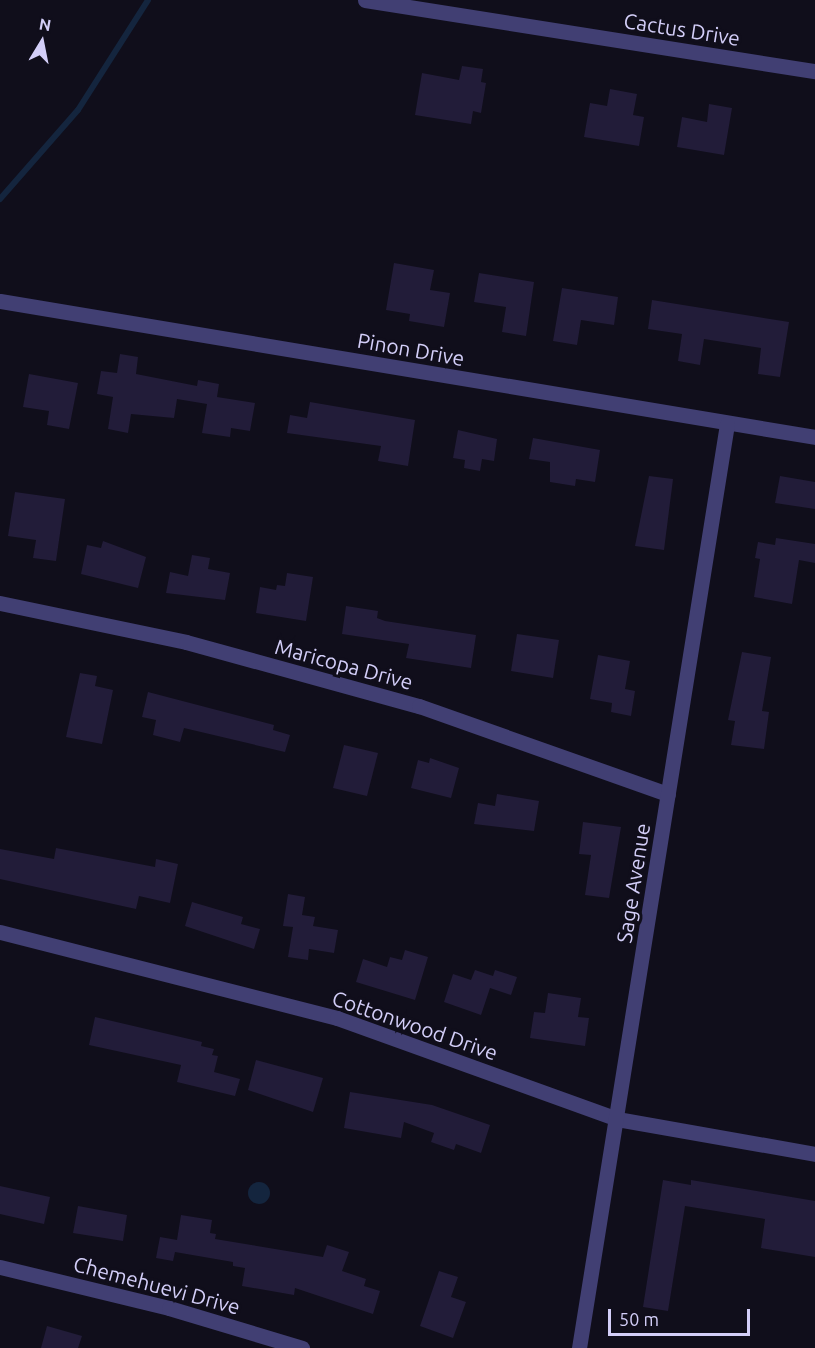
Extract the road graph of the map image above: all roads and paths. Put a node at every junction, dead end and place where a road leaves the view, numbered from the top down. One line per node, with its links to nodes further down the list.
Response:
1 (365, 0): 2 (street, Cactus Drive)
2 (815, 71)
3 (0, 301): 4 (street, Pinon Drive)
4 (727, 423): 5 (street, Pinon Drive); 7 (street, Sage Avenue)
5 (815, 437)
6 (0, 603): 7 (street, Maricopa Drive)
7 (668, 794): 9 (street, Sage Avenue)
8 (0, 932): 9 (street, Cottonwood Drive)
9 (616, 1119): 10 (street, Cottonwood Drive); 13 (street, Sage Avenue)
10 (815, 1154)
11 (0, 1267): 12 (street, Chemehuevi Drive)
12 (302, 1348)
13 (579, 1348)

